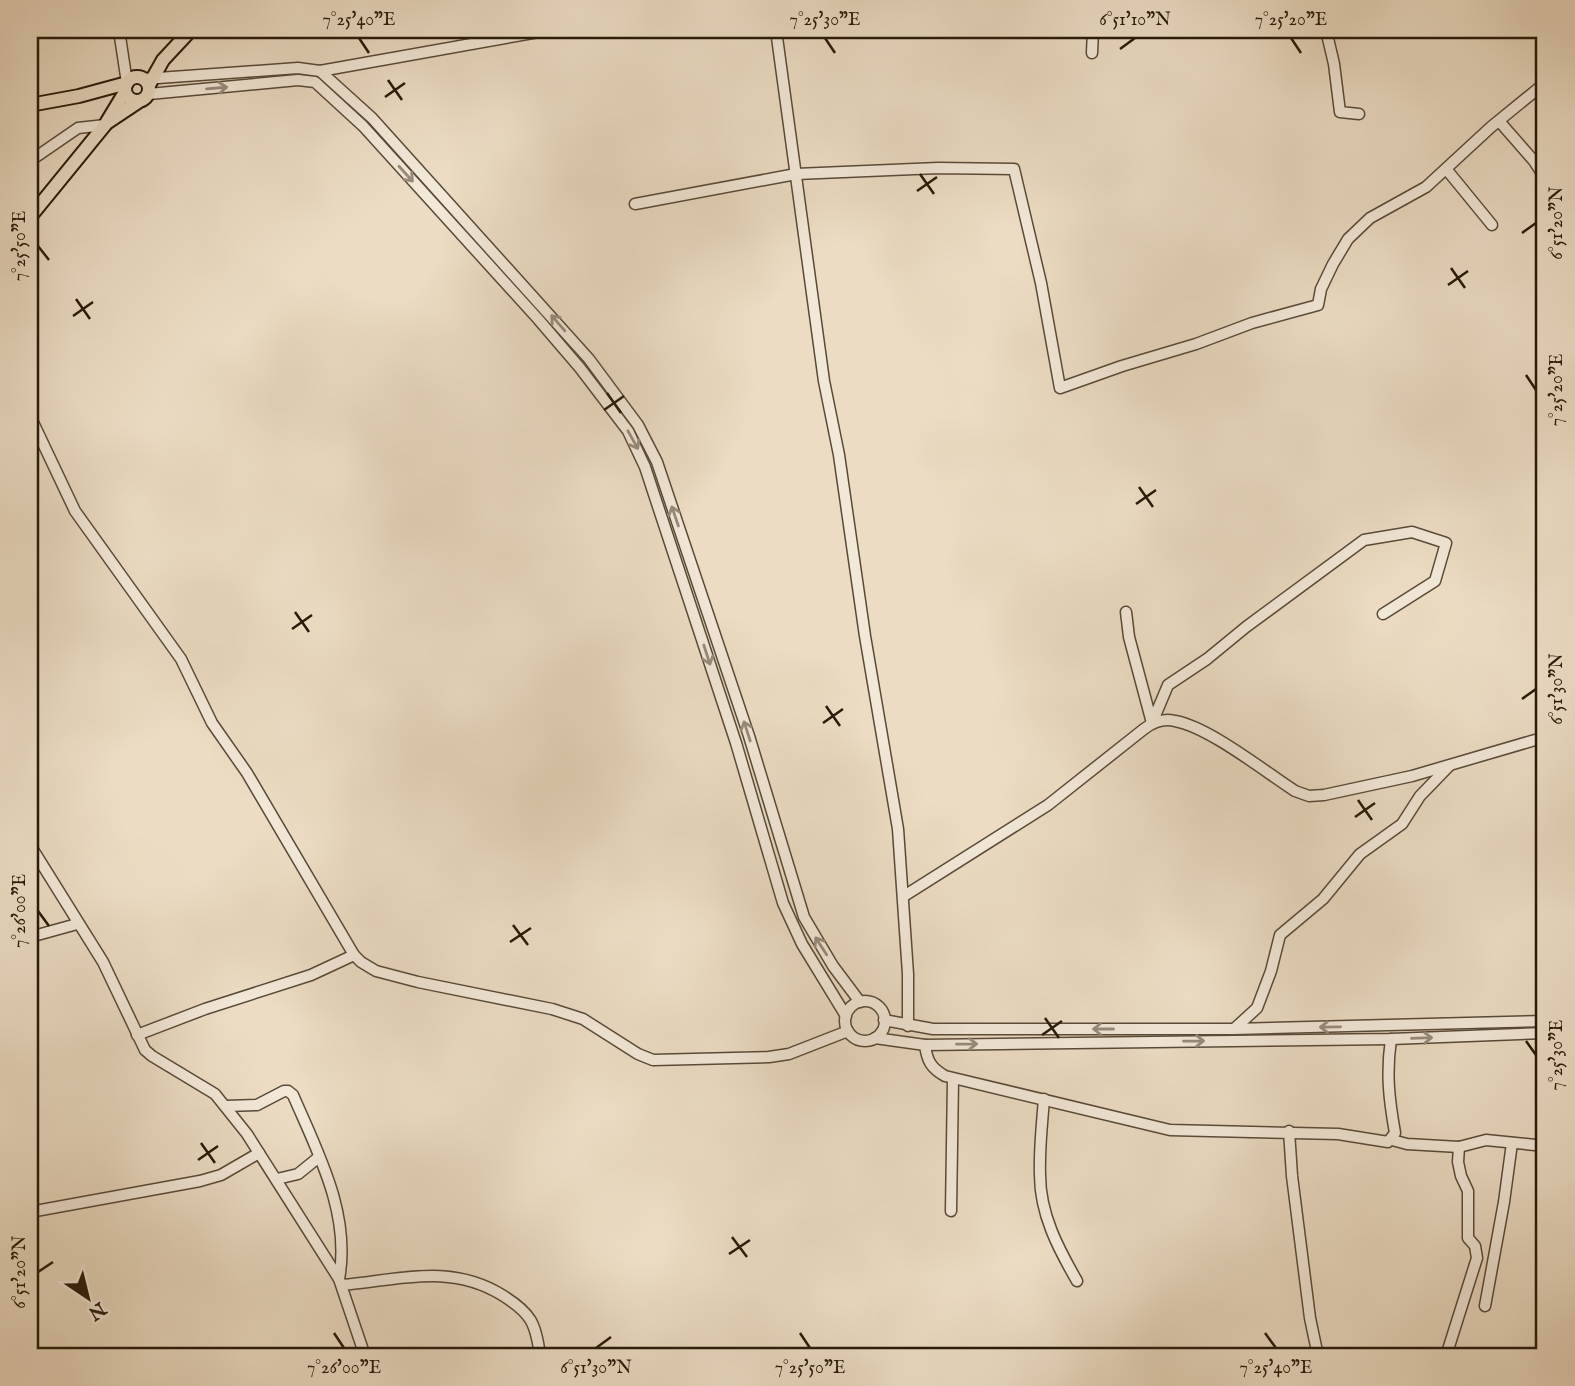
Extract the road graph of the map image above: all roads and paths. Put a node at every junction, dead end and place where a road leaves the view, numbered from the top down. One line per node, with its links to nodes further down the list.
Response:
1 (119, 30): 10 (street)
2 (191, 30): 10 (main road)
3 (550, 30): 8 (street)
4 (776, 30): 18 (street)
5 (1093, 30): 7 (street)
6 (1326, 30): 13 (street)
7 (1092, 53)
8 (320, 71): 10 (street); 34 (street, one-way to 8)
9 (1545, 83): 14 (street)
10 (137, 89): 11 (main road); 11 (main road); 15 (main road); 15 (main road); 35 (street, one-way to 35)
11 (79, 96): 12 (main road)
12 (30, 105)
13 (1359, 114)
14 (1499, 121): 17 (street); 19 (street)
15 (105, 125): 16 (street); 21 (main road)
16 (30, 161)
17 (1447, 170): 18 (street); 22 (street)
18 (796, 174): 20 (street); 30 (street)
19 (1545, 178)
20 (635, 204)
21 (30, 217)
22 (1492, 225)
23 (30, 416): 33 (street)
24 (1126, 612): 26 (street)
25 (1383, 614): 26 (street)
26 (1152, 723): 28 (street); 30 (street)
27 (1545, 740): 28 (street)
28 (1449, 766): 39 (street)
29 (30, 845): 31 (street)
30 (904, 896): 38 (street)
31 (77, 924): 32 (street); 42 (street)
32 (30, 937)
33 (354, 955): 40 (street); 42 (street)
34 (859, 1002): 35 (street); 36 (street)
35 (846, 1016): 40 (street)
36 (884, 1020): 38 (street); 43 (street)
37 (1545, 1021): 39 (street, one-way to 39)
38 (908, 1026): 39 (street, one-way to 38)
39 (1234, 1029)
40 (848, 1031): 43 (street)
41 (1545, 1033): 44 (street, one-way to 41)
42 (137, 1035): 48 (street)
43 (874, 1038): 45 (street)
44 (1391, 1039): 45 (street, one-way to 44); 50 (street)
45 (925, 1045): 46 (street)
46 (953, 1079): 47 (street); 57 (street)
47 (1044, 1099): 49 (street); 59 (street)
48 (226, 1106): 54 (street); 55 (street)
49 (1289, 1131): 50 (street); 64 (street)
50 (1392, 1140): 53 (street)
51 (1512, 1143): 52 (street); 53 (street); 61 (street)
52 (1545, 1146)
53 (1459, 1147): 65 (street)
54 (259, 1153): 56 (street); 58 (street)
55 (319, 1157): 56 (street); 60 (street)
56 (277, 1180): 60 (street)
57 (951, 1211)
58 (30, 1212)
59 (1077, 1281)
60 (341, 1282): 62 (street); 63 (street)
61 (1485, 1306)
62 (365, 1356)
63 (540, 1356)
64 (1318, 1356)
65 (1446, 1356)

